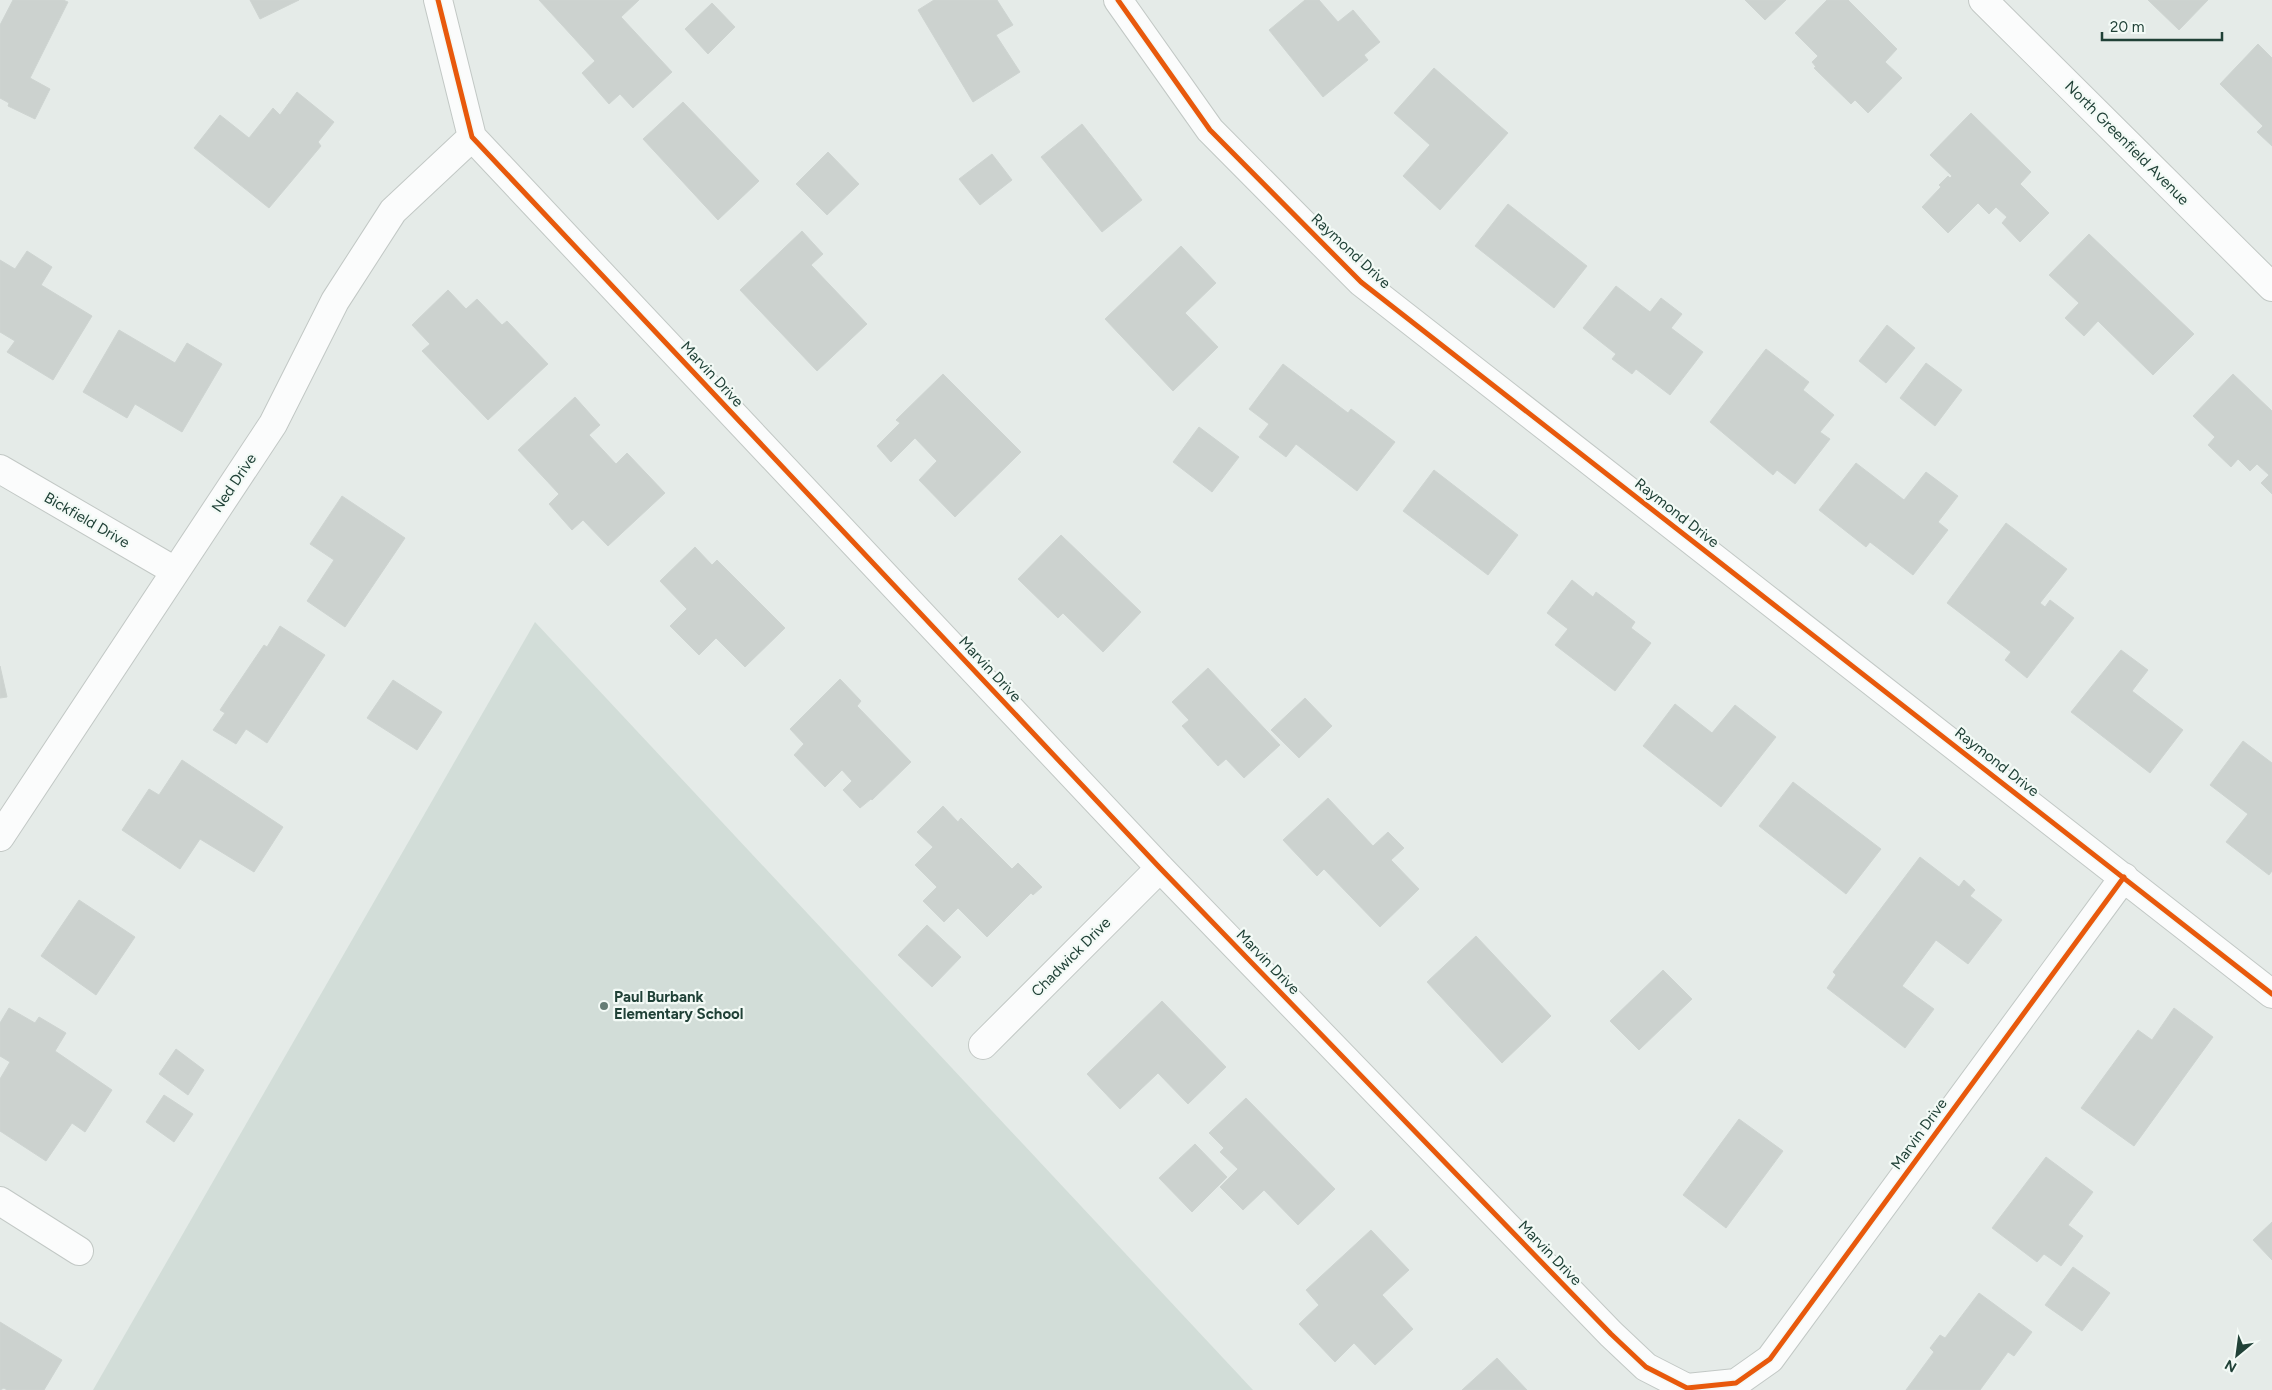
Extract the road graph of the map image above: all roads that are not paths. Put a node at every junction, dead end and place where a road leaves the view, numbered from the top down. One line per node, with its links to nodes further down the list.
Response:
1 (438, 0): 4 (street, Marvin Drive)
2 (1118, 0): 10 (street, Raymond Drive)
3 (1982, 0): 5 (street, North Greenfield Avenue)
4 (472, 137): 7 (street, Ned Drive); 9 (street, Marvin Drive)
5 (2272, 286)
6 (0, 469): 7 (street, Bickfield Drive)
7 (175, 571): 8 (street, Ned Drive)
8 (0, 837)
9 (1160, 868): 10 (street, Marvin Drive); 12 (street, Chadwick Drive)
10 (2124, 877): 11 (street, Raymond Drive)
11 (2272, 994)
12 (983, 1045)
13 (0, 1201): 14 (street)
14 (79, 1251)

